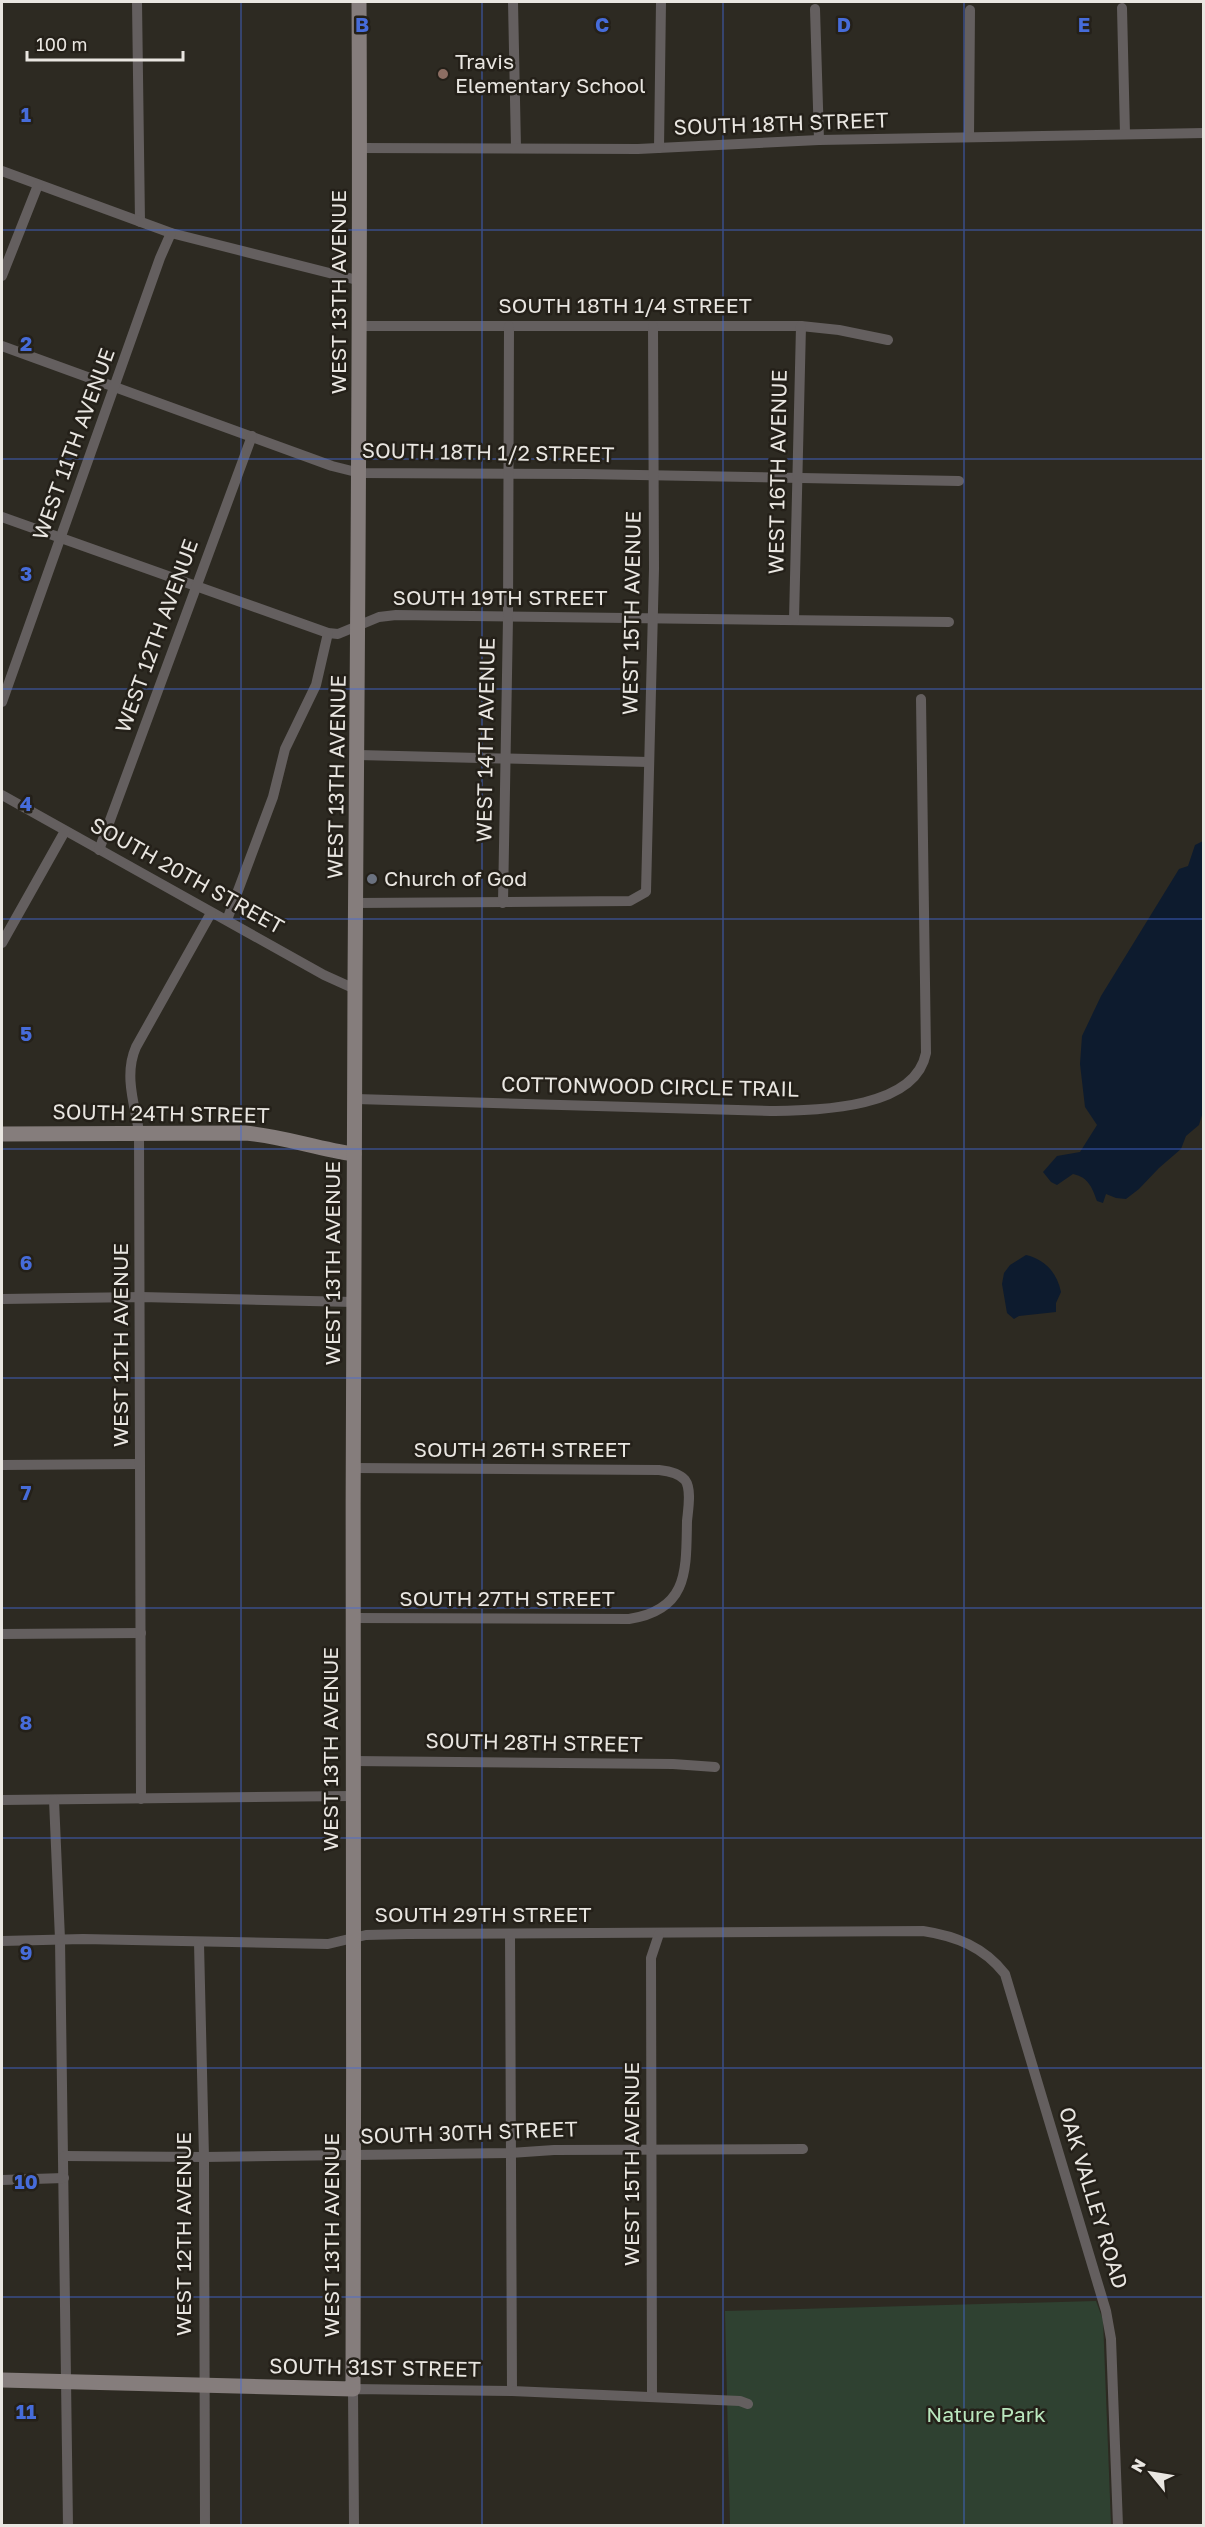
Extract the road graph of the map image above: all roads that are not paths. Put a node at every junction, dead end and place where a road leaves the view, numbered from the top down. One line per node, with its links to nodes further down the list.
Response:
1 (137, 2): 17 (street)
2 (359, 2): 12 (street, WEST 13TH AVENUE)
3 (513, 2): 13 (street)
4 (661, 2): 14 (street)
5 (1122, 8): 9 (street)
6 (815, 9): 11 (street)
7 (970, 10): 10 (street)
8 (1203, 133): 9 (street, SOUTH 18TH STREET)
9 (1125, 134): 10 (street, SOUTH 18TH STREET)
10 (969, 137): 11 (street, SOUTH 18TH STREET)
11 (819, 140): 14 (street, SOUTH 18TH STREET)
12 (360, 148): 13 (street, SOUTH 18TH STREET); 20 (street, WEST 13TH AVENUE)
13 (516, 148): 14 (street, SOUTH 18TH STREET)
14 (659, 148)
15 (2, 171): 16 (street)
16 (38, 185): 17 (street); 19 (street)
17 (140, 222): 18 (street)
18 (171, 233): 20 (street); 27 (street, WEST 11TH AVENUE)
19 (2, 276)
20 (360, 281): 21 (street, WEST 13TH AVENUE)
21 (360, 326): 22 (street, SOUTH 18TH 1/4 STREET); 29 (street, WEST 13TH AVENUE)
22 (509, 326): 23 (street, SOUTH 18TH 1/4 STREET); 30 (street, WEST 14TH AVENUE)
23 (653, 326): 24 (street, SOUTH 18TH 1/4 STREET); 31 (street, WEST 15TH AVENUE)
24 (801, 326): 25 (street, SOUTH 18TH 1/4 STREET); 32 (street, WEST 16TH AVENUE)
25 (888, 340)
26 (2, 346): 27 (street, SOUTH 18TH 1/2 STREET)
27 (115, 387): 28 (street, SOUTH 18TH 1/2 STREET); 35 (street, WEST 11TH AVENUE)
28 (252, 436): 29 (street, SOUTH 18TH 1/2 STREET); 36 (street, WEST 12TH AVENUE)
29 (360, 473): 30 (street, SOUTH 18TH 1/2 STREET); 41 (street, WEST 13TH AVENUE)
30 (509, 475): 31 (street, SOUTH 18TH 1/2 STREET); 37 (street, WEST 14TH AVENUE)
31 (653, 475): 32 (street, SOUTH 18TH 1/2 STREET); 38 (street, WEST 15TH AVENUE)
32 (798, 478): 33 (street, SOUTH 18TH 1/2 STREET); 39 (street, WEST 16TH AVENUE)
33 (959, 481)
34 (2, 517): 35 (street, SOUTH 19TH STREET)
35 (61, 539): 36 (street, SOUTH 19TH STREET); 44 (street, WEST 11TH AVENUE)
36 (196, 586): 42 (street, SOUTH 19TH STREET); 50 (street, WEST 12TH AVENUE)
37 (508, 618): 38 (street, SOUTH 19TH STREET); 41 (street, SOUTH 19TH STREET); 46 (street, WEST 14TH AVENUE)
38 (653, 619): 39 (street, SOUTH 19TH STREET); 47 (street, WEST 15TH AVENUE)
39 (794, 620): 40 (street, SOUTH 19TH STREET)
40 (949, 621)
41 (360, 627): 42 (street, SOUTH 19TH STREET); 45 (street, WEST 13TH AVENUE)
42 (328, 633): 54 (street)
43 (921, 699): 57 (street, COTTONWOOD CIRCLE TRAIL)
44 (2, 702)
45 (358, 754): 46 (street); 51 (street, WEST 13TH AVENUE)
46 (505, 759): 47 (street); 52 (street, WEST 14TH AVENUE)
47 (649, 762): 52 (street, WEST 15TH AVENUE)
48 (2, 795): 49 (street, SOUTH 20TH STREET)
49 (65, 831): 50 (street, SOUTH 20TH STREET); 55 (street)
50 (99, 850): 53 (street, SOUTH 20TH STREET)
51 (356, 903): 52 (street); 56 (street, WEST 13TH AVENUE)
52 (503, 903)
53 (211, 913): 54 (street, SOUTH 20TH STREET); 58 (street, WEST 12TH AVENUE)
54 (227, 920): 56 (street, SOUTH 20TH STREET)
55 (2, 943)
56 (355, 989): 57 (street, WEST 13TH AVENUE)
57 (356, 1099): 60 (street, WEST 13TH AVENUE)
58 (139, 1131): 59 (street, SOUTH 24TH STREET); 60 (street, SOUTH 24TH STREET); 61 (street, WEST 12TH AVENUE)
59 (2, 1134)
60 (354, 1154): 63 (street, WEST 13TH AVENUE)
61 (141, 1297): 62 (street); 63 (street); 64 (street, WEST 12TH AVENUE)
62 (2, 1299)
63 (354, 1302): 66 (street, WEST 13TH AVENUE)
64 (140, 1464): 65 (street); 69 (street, WEST 12TH AVENUE)
65 (2, 1465)
66 (354, 1468): 67 (street, SOUTH 26TH STREET); 68 (street, WEST 13TH AVENUE)
67 (660, 1609): 68 (street, SOUTH 27TH STREET)
68 (352, 1618): 71 (street, WEST 13TH AVENUE)
69 (141, 1633): 70 (street); 74 (street, WEST 12TH AVENUE)
70 (2, 1634)
71 (352, 1761): 72 (street, SOUTH 28TH STREET); 73 (street, WEST 13TH AVENUE)
72 (715, 1767)
73 (352, 1796): 74 (street); 81 (street, WEST 13TH AVENUE)
74 (141, 1799): 76 (street)
75 (2, 1800): 76 (street)
76 (54, 1800): 80 (street)
77 (931, 1932): 79 (street, SOUTH 29TH STREET); 102 (street, OAK VALLEY ROAD)
78 (510, 1934): 79 (street, SOUTH 29TH STREET); 81 (street, SOUTH 29TH STREET); 86 (street)
79 (659, 1934): 84 (street, WEST 15TH AVENUE)
80 (60, 1939): 82 (street, SOUTH 29TH STREET); 83 (street, SOUTH 29TH STREET); 87 (street)
81 (352, 1939): 83 (street, SOUTH 29TH STREET); 88 (street, WEST 13TH AVENUE)
82 (2, 1941)
83 (199, 1943): 89 (street, WEST 12TH AVENUE)
84 (652, 2149): 85 (street, SOUTH 30TH STREET); 86 (street, SOUTH 30TH STREET); 97 (street, WEST 15TH AVENUE)
85 (802, 2149)
86 (510, 2153): 88 (street, SOUTH 30TH STREET); 96 (street)
87 (64, 2156): 89 (street, SOUTH 30TH STREET); 90 (street)
88 (354, 2156): 89 (street, SOUTH 30TH STREET); 95 (street, WEST 13TH AVENUE)
89 (204, 2157): 94 (street, WEST 12TH AVENUE)
90 (64, 2178): 91 (street); 93 (street)
91 (2, 2180)
92 (2, 2380): 93 (street, SOUTH 31ST STREET)
93 (64, 2381): 94 (street, SOUTH 31ST STREET); 99 (street)
94 (205, 2387): 95 (street, SOUTH 31ST STREET); 100 (street, WEST 12TH AVENUE)
95 (352, 2389): 96 (street, SOUTH 31ST STREET); 101 (street, WEST 13TH AVENUE)
96 (512, 2391): 97 (street, SOUTH 31ST STREET)
97 (652, 2396): 98 (street, SOUTH 31ST STREET)
98 (748, 2404)
99 (68, 2526)
100 (205, 2526)
101 (354, 2526)
102 (1118, 2526)

